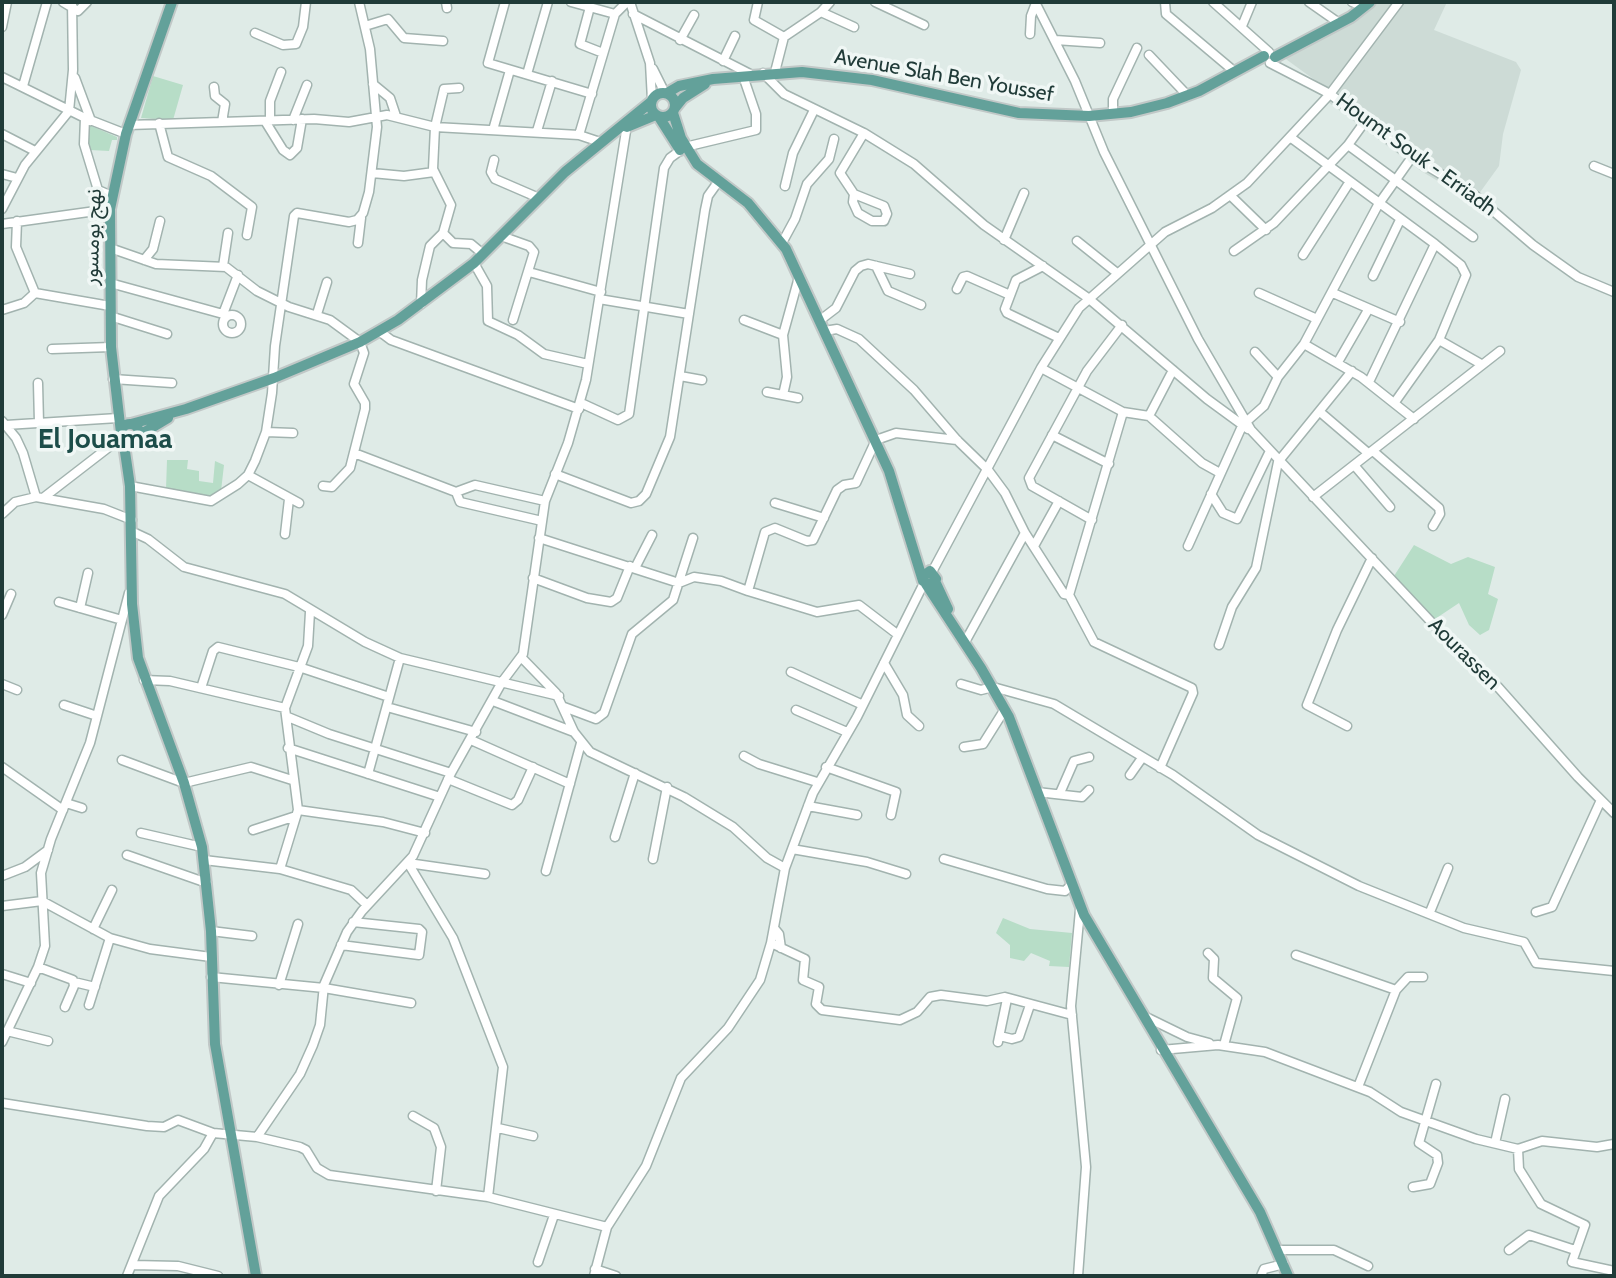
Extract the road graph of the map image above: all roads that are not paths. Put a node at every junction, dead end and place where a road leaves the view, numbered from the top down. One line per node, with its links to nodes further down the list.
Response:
1 (7, 2): 33 (street)
2 (47, 2): 61 (street)
3 (62, 2): 23 (street)
4 (87, 2): 23 (street)
5 (172, 2): 85 (main road, نهج بومسور)
6 (306, 2): 35 (street)
7 (359, 2): 31 (street)
8 (505, 2): 50 (street)
9 (548, 2): 54 (street)
10 (571, 2): 24 (street)
11 (629, 2): 26 (street); 27 (street)
12 (758, 2): 38 (street)
13 (830, 2): 25 (street)
14 (875, 2): 30 (street)
15 (1035, 2): 36 (street); 40 (street)
16 (1165, 2): 51 (street)
17 (1252, 2): 32 (street)
18 (1309, 2): 29 (street)
19 (1352, 2): 22 (street)
20 (1399, 2): 66 (street)
21 (1219, 4): 32 (street)
22 (1367, 4): 29 (main road, Avenue Slah Ben Youssef)
23 (72, 5): 49 (street)
24 (590, 7): 26 (street); 44 (street)
25 (821, 12): 34 (street); 38 (street)
26 (615, 14): 44 (street)
27 (633, 14): 39 (street); 48 (street)
28 (694, 15): 39 (street)
29 (1339, 23): 46 (main road, Avenue Slah Ben Youssef)
30 (924, 25)
31 (365, 26): 41 (street); 59 (street)
32 (1242, 26): 46 (street)
33 (2, 27)
34 (854, 27)
35 (255, 33)
36 (1030, 34)
37 (735, 36): 47 (street)
38 (784, 37): 53 (street)
39 (680, 40): 47 (street)
40 (1055, 40): 42 (street); 75 (street)
41 (443, 41)
42 (1100, 43)
43 (1138, 48): 72 (street)
44 (603, 53): 65 (street)
45 (1149, 55): 67 (street)
46 (1269, 55): 51 (main road, Avenue Slah Ben Youssef); 66 (street, Houmt Souk - Erriadh)
47 (723, 61): 55 (street)
48 (650, 63): 64 (street); 68 (street)
49 (73, 70): 70 (street); 78 (street)
50 (510, 70): 54 (street); 86 (street)
51 (1240, 71): 67 (main road, Avenue Slah Ben Youssef)
52 (281, 72): 80 (street)
53 (769, 73): 55 (main road, Avenue Slah Ben Youssef); 69 (street); 75 (main road, Avenue Slah Ben Youssef)
54 (527, 74): 58 (street)
55 (746, 75): 57 (main road, Avenue Slah Ben Youssef); 95 (street)
56 (2, 77): 61 (street)
57 (713, 79): 64 (main road, Avenue Slah Ben Youssef); 71 (main road)
58 (552, 81): 65 (street); 87 (street)
59 (373, 84): 73 (street); 76 (street)
60 (307, 85): 77 (street)
61 (23, 86): 70 (street)
62 (214, 87): 81 (street)
63 (459, 88): 84 (street)
64 (666, 93): 68 (main road); 71 (main road)
65 (592, 94): 90 (street)
66 (1330, 94): 79 (street, Houmt Souk - Erriadh); 91 (street)
67 (1188, 96): 72 (main road, Avenue Slah Ben Youssef)
68 (651, 101): 74 (main road); 83 (main road)
69 (814, 110): 88 (street); 111 (street)
70 (69, 111): 78 (street); 96 (street)
71 (674, 111): 74 (main road); 95 (main road)
72 (1113, 114): 75 (main road, Avenue Slah Ben Youssef)
73 (396, 116): 76 (street); 84 (street)
74 (658, 116): 83 (main road); 95 (main road)
75 (1089, 116): 135 (street)
76 (374, 117): 77 (street); 104 (street)
77 (297, 119): 80 (street); 80 (street)
78 (88, 120): 85 (street); 114 (street)
79 (1366, 120): 94 (street); 97 (street, Houmt Souk - Erriadh)
80 (268, 121): 81 (street)
81 (222, 122): 82 (street)
82 (159, 123): 85 (street); 128 (street)
83 (627, 124): 93 (main road); 160 (street)
84 (435, 127): 86 (street); 103 (street)
85 (127, 130): 114 (main road, نهج بومسور)
86 (493, 130): 87 (street)
87 (537, 131): 90 (street)
88 (864, 133): 100 (street); 131 (street)
89 (2, 134): 96 (street)
90 (579, 135): 93 (street)
91 (1290, 137): 101 (street); 115 (street)
92 (834, 139): 98 (street)
93 (600, 142): 116 (main road)
94 (1348, 145): 101 (street); 108 (street)
95 (682, 148): 110 (main road); 165 (street)
96 (35, 151): 107 (street)
97 (1412, 157): 108 (street); 155 (street, Houmt Souk - Erriadh)
98 (829, 159): 100 (street); 134 (street)
99 (494, 160): 116 (street)
100 (844, 164): 112 (street)
101 (1328, 166): 109 (street); 125 (street)
102 (1594, 166): 106 (street)
103 (434, 172): 104 (street); 127 (street)
104 (372, 173): 120 (street)
105 (2, 174): 107 (street)
106 (1614, 174)
107 (17, 178): 118 (street)
108 (1395, 181): 117 (street); 130 (street)
109 (1349, 183): 117 (street); 140 (street)
110 (716, 185): 134 (main road); 170 (street)
111 (785, 186)
112 (854, 194)
113 (1024, 194): 131 (street)
114 (112, 196): 119 (main road, نهج بومسور)
115 (1231, 196): 125 (street); 135 (street)
116 (539, 198): 129 (main road)
117 (1378, 205): 121 (street); 158 (street)
118 (2, 209)
119 (110, 209): 122 (street); 137 (main road, نهج بومسور)
120 (361, 218): 133 (street); 162 (street)
121 (1400, 220): 136 (street); 150 (street)
122 (17, 221): 124 (street); 156 (street)
123 (160, 221): 141 (street)
124 (2, 224)
125 (1266, 230): 138 (street)
126 (228, 233): 143 (street)
127 (443, 233): 139 (street); 163 (street)
128 (247, 235)
129 (501, 236): 139 (main road); 146 (street)
130 (1474, 237)
131 (1004, 240): 145 (street)
132 (1077, 241): 147 (street)
133 (358, 243)
134 (782, 243): 151 (main road)
135 (1151, 243): 147 (street); 206 (street)
136 (1435, 244): 174 (street); 181 (street)
137 (110, 248): 141 (street); 153 (main road, نهج بومسور)
138 (1234, 251)
139 (483, 254): 142 (main road)
140 (1303, 255)
141 (144, 260): 143 (street)
142 (474, 263): 163 (main road); 189 (street)
143 (223, 266): 149 (street)
144 (876, 266): 148 (street); 164 (street); 176 (street)
145 (1043, 266): 159 (street); 161 (street)
146 (529, 272): 160 (street); 172 (street)
147 (1117, 273): 161 (street)
148 (910, 274)
149 (238, 275): 153 (street); 162 (street)
150 (1373, 276)
151 (799, 277): 176 (main road); 179 (street)
152 (327, 282): 169 (street)
153 (110, 283): 168 (main road, نهج بومسور)
154 (957, 289): 159 (street)
155 (1614, 292)
156 (35, 293): 166 (street); 168 (street)
157 (1259, 293): 171 (street)
158 (1333, 293): 167 (street); 171 (street)
159 (1010, 295): 180 (street)
160 (600, 296): 165 (street); 189 (street)
161 (1088, 298): 175 (street); 180 (street)
162 (283, 302): 169 (street); 196 (street)
163 (421, 305): 177 (main road)
164 (921, 305)
165 (647, 307): 170 (street); 208 (street)
166 (2, 310)
167 (1368, 310): 174 (street); 188 (street)
168 (110, 311): 178 (street); 184 (main road, نهج بومسور)
169 (317, 314): 182 (street)
170 (689, 314): 194 (street)
171 (1317, 319): 183 (street)
172 (513, 320)
173 (744, 320): 179 (street)
174 (1400, 322): 199 (street)
175 (1122, 324): 192 (street); 202 (street)
176 (822, 326): 221 (main road); 222 (street)
177 (379, 331): 182 (main road); 208 (street)
178 (167, 334)
179 (783, 335): 204 (street)
180 (1059, 338): 191 (street)
181 (1439, 340): 190 (street); 207 (street)
182 (360, 342): 196 (main road); 224 (street)
183 (1304, 344): 188 (street); 195 (street)
184 (111, 348): 185 (street); 197 (main road, نهج بومسور)
185 (52, 349)
186 (1500, 351): 190 (street)
187 (1255, 352): 195 (street)
188 (1338, 362): 193 (street)
189 (588, 364): 208 (street)
190 (1481, 364): 213 (street)
191 (1041, 368): 202 (street); 229 (street)
192 (1174, 370): 209 (street); 212 (street)
193 (1352, 371): 199 (street); 211 (street)
194 (680, 376): 198 (street); 231 (street)
195 (1278, 377): 216 (street)
196 (274, 378): 217 (main road); 218 (street)
197 (113, 379): 201 (street); 217 (main road, نهج بومسور)
198 (702, 380)
199 (1368, 382): 207 (street)
200 (38, 383): 215 (street)
201 (172, 383)
202 (1080, 388): 210 (street); 220 (street)
203 (767, 392): 204 (street)
204 (783, 395): 205 (street)
205 (798, 398)
206 (1231, 400): 209 (street); 216 (street)
207 (1395, 402): 213 (street)
208 (580, 406): 231 (street)
209 (1220, 409): 216 (street)
210 (1123, 412): 212 (street); 227 (street)
211 (1320, 412): 223 (street); 226 (street)
212 (1149, 416): 230 (street)
213 (1414, 419): 223 (street)
214 (4, 423): 215 (street); 238 (street)
215 (39, 423): 217 (street)
216 (1246, 426): 225 (street, Aourassen); 230 (street)
217 (127, 431): 233 (main road); 238 (street)
218 (266, 432): 219 (street); 232 (street)
219 (293, 433)
220 (1052, 435): 227 (street); 241 (street)
221 (876, 440): 222 (street); 246 (street); 262 (main road)
222 (957, 440): 229 (street)
223 (1371, 452): 228 (street); 250 (street)
224 (354, 453): 234 (street); 235 (street)
225 (1269, 453): 226 (street, Aourassen); 236 (street)
226 (1278, 461): 237 (street, Aourassen); 275 (street)
227 (1109, 464): 247 (street)
228 (1354, 465): 237 (street); 244 (street)
229 (988, 470): 251 (street); 262 (street)
230 (1220, 473): 236 (street)
231 (555, 474): 240 (street)
232 (248, 475): 233 (street); 239 (street)
233 (131, 486): 249 (main road)
234 (323, 486)
235 (456, 492): 240 (street); 248 (street)
236 (1211, 494): 257 (street)
237 (1313, 497): 258 (street, Aourassen)
238 (39, 498): 245 (street); 249 (street)
239 (289, 499): 242 (street); 252 (street)
240 (545, 501): 248 (street)
241 (1059, 501): 247 (street); 256 (street)
242 (299, 503)
243 (775, 503): 246 (street)
244 (1390, 507)
245 (2, 514)
246 (824, 518): 265 (street)
247 (1092, 520): 267 (street)
248 (542, 522): 254 (street)
249 (132, 526): 263 (main road); 270 (street)
250 (1433, 526)
251 (1025, 533): 256 (street); 274 (street)
252 (285, 534)
253 (652, 535): 259 (street)
254 (539, 538): 259 (street); 261 (street)
255 (693, 538): 264 (street)
256 (1034, 546): 267 (street)
257 (1188, 546)
258 (1372, 558): 300 (street); 329 (street, Aourassen)
259 (632, 567): 261 (street); 264 (street)
260 (88, 573): 269 (street)
261 (533, 578): 276 (street)
262 (928, 578): 273 (street); 274 (main road)
263 (132, 581): 272 (street); 281 (main road)
264 (679, 583): 265 (street); 294 (street)
265 (748, 591): 273 (street)
266 (11, 594): 271 (street)
267 (1069, 595): 315 (street)
268 (59, 603): 269 (street)
269 (80, 608): 272 (street)
270 (310, 612): 277 (street); 279 (street)
271 (2, 615)
272 (122, 620): 298 (street)
273 (897, 634): 278 (street)
274 (965, 642): 285 (main road)
275 (1219, 645)
276 (521, 657): 282 (street); 288 (street)
277 (400, 658): 282 (street); 289 (street)
278 (884, 663): 292 (street); 299 (street)
279 (299, 667): 286 (street); 289 (street); 297 (street)
280 (791, 672): 292 (street)
281 (144, 680): 286 (street); 322 (main road)
282 (502, 682): 288 (street); 290 (street)
283 (2, 684): 287 (street)
284 (961, 684): 285 (street)
285 (993, 687): 296 (main road); 310 (street)
286 (201, 688): 297 (street)
287 (17, 690)
288 (559, 696): 294 (street)
289 (389, 697): 293 (street)
290 (493, 701): 301 (street); 303 (street)
291 (64, 705): 298 (street)
292 (863, 705): 302 (street)
293 (387, 706): 303 (street); 307 (street)
294 (564, 708): 301 (street)
295 (796, 709): 302 (street)
296 (1005, 709): 305 (street); 326 (main road)
297 (287, 713): 306 (street); 307 (street)
298 (97, 716): 330 (street)
299 (919, 726)
300 (1347, 726)
301 (574, 732): 304 (street)
302 (847, 732): 314 (street)
303 (473, 736): 313 (street); 319 (street)
304 (581, 743): 316 (street); 323 (street)
305 (964, 747)
306 (288, 748): 317 (street); 320 (street)
307 (376, 749): 317 (street); 319 (street)
308 (744, 755): 321 (street)
309 (1089, 757): 327 (street)
310 (1142, 758): 315 (street); 318 (street)
311 (122, 760): 322 (street)
312 (2, 767): 330 (street)
313 (533, 767): 319 (street); 323 (street)
314 (826, 767): 321 (street); 335 (street)
315 (1160, 768): 363 (street)
316 (635, 773): 324 (street); 340 (street)
317 (368, 774): 328 (street)
318 (1130, 775)
319 (450, 776): 328 (street)
320 (292, 780): 322 (street); 333 (street)
321 (817, 782): 331 (street)
322 (184, 783): 341 (main road)
323 (570, 784): 352 (street)
324 (667, 788): 345 (street); 349 (street)
325 (1089, 790): 327 (street)
326 (1037, 792): 327 (street); 357 (main road)
327 (1060, 793)
328 (440, 797): 339 (street)
329 (1601, 800): 334 (street, Aourassen); 364 (street)
330 (65, 806): 332 (street); 342 (street)
331 (808, 806): 336 (street); 343 (street)
332 (82, 808)
333 (297, 813): 337 (street); 339 (street); 351 (street)
334 (1614, 813)
335 (891, 815)
336 (857, 816)
337 (253, 830)
338 (141, 833): 341 (street)
339 (425, 833): 348 (street)
340 (615, 837)
341 (202, 847): 347 (main road)
342 (48, 849): 355 (street); 359 (street)
343 (792, 849): 349 (street); 354 (street)
344 (127, 855): 356 (street)
345 (653, 859)
346 (944, 859): 357 (street)
347 (204, 860): 351 (street); 356 (main road)
348 (408, 863): 353 (street); 360 (street); 407 (street)
349 (785, 868): 367 (street)
350 (1448, 868): 363 (street)
351 (280, 869): 360 (street)
352 (546, 871)
353 (485, 874)
354 (906, 874)
355 (2, 876)
356 (207, 883): 369 (main road)
357 (1070, 886): 362 (main road)
358 (112, 890): 368 (street)
359 (42, 901): 361 (street); 368 (street); 378 (street)
360 (367, 905): 365 (street)
361 (2, 906)
362 (1079, 906): 394 (street); 395 (main road)
363 (1430, 912): 379 (street)
364 (1536, 912)
365 (353, 922): 373 (street); 373 (street)
366 (298, 924): 385 (street)
367 (774, 928): 372 (street); 374 (street)
368 (93, 929): 371 (street)
369 (211, 931): 370 (street); 377 (main road)
370 (252, 936)
371 (110, 938): 377 (street); 386 (street)
372 (771, 943): 374 (street); 419 (street)
373 (341, 946): 387 (street)
374 (780, 948): 389 (street)
375 (1208, 953): 399 (street)
376 (1296, 955): 388 (street)
377 (211, 957): 381 (main road)
378 (38, 967): 383 (street); 384 (street)
379 (1614, 971)
380 (2, 974): 384 (street)
381 (211, 977): 385 (street); 409 (main road)
382 (1423, 977): 388 (street)
383 (74, 982): 386 (street); 393 (street)
384 (31, 984): 396 (street)
385 (279, 985): 387 (street)
386 (95, 987): 391 (street)
387 (324, 988): 390 (street); 411 (street)
388 (1396, 990): 402 (street)
389 (1006, 999): 392 (street); 392 (street)
390 (411, 1003)
391 (89, 1005)
392 (1030, 1005): 394 (street)
393 (65, 1007)
394 (1072, 1015): 434 (street)
395 (1141, 1015): 399 (street); 400 (main road)
396 (7, 1031): 397 (street); 398 (street)
397 (48, 1041)
398 (2, 1042)
399 (1221, 1045): 400 (street); 402 (street)
400 (1161, 1050): 420 (main road)
401 (1436, 1084): 406 (street)
402 (1358, 1087): 406 (street)
403 (1505, 1100): 412 (street)
404 (2, 1103): 408 (street)
405 (413, 1116): 416 (street)
406 (1426, 1121): 412 (street); 415 (street)
407 (498, 1128): 410 (street); 417 (street)
408 (213, 1133): 409 (street); 425 (street)
409 (230, 1133): 411 (street); 432 (main road)
410 (533, 1136)
411 (257, 1137): 416 (street)
412 (1495, 1143): 414 (street)
413 (1614, 1144): 414 (street)
414 (1518, 1149): 422 (street)
415 (1413, 1187)
416 (436, 1191): 417 (street)
417 (488, 1197): 418 (street)
418 (554, 1215): 419 (street); 423 (street)
419 (607, 1227): 429 (street)
420 (1279, 1250): 424 (main road); 427 (street)
421 (1509, 1250): 422 (street)
422 (1575, 1250): 426 (street)
423 (538, 1262)
424 (1284, 1264): 435 (street); 436 (main road)
425 (133, 1265): 430 (street); 431 (street)
426 (1574, 1265): 428 (street); 437 (street)
427 (1368, 1266)
428 (1614, 1271)
429 (595, 1273): 433 (street)
430 (127, 1276)
431 (218, 1276)
432 (256, 1276)
433 (615, 1276)
434 (1078, 1276)
435 (1261, 1276)
436 (1288, 1276)
437 (1572, 1276)

